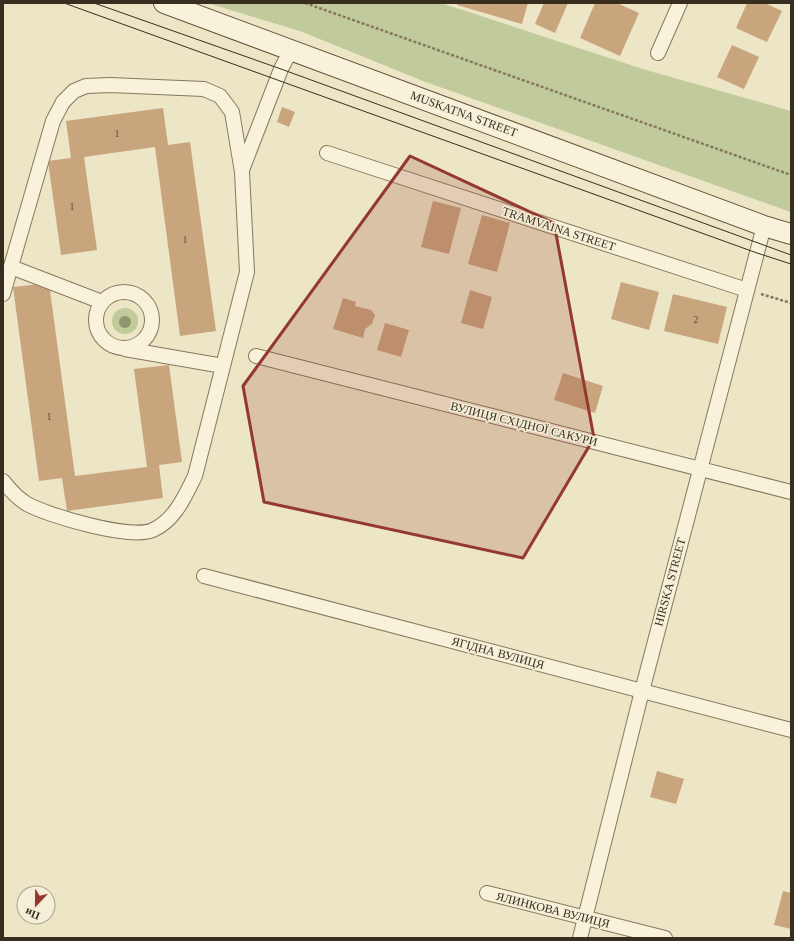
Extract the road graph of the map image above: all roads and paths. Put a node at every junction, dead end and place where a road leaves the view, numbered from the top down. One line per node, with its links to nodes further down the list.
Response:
1 (164, 3): 4 (street, MUSKATNA STREET)
2 (305, 3): 8 (path)
3 (680, 3): 5 (street)
4 (291, 50): 7 (street); 9 (street, MUSKATNA STREET)
5 (658, 53)
6 (327, 153): 12 (street, TRAMVAINA STREET)
7 (242, 172): 11 (street); 18 (street)
8 (791, 176)
9 (764, 226): 10 (street, MUSKATNA STREET); 12 (street, HIRSKA STREET)
10 (791, 234)
11 (11, 267): 13 (street); 14 (street)
12 (747, 290): 15 (path); 19 (street, HIRSKA STREET)
13 (3, 294)
14 (102, 302): 16 (street); 16 (street)
15 (791, 303)
16 (125, 349): 18 (street)
17 (256, 356): 19 (street, ВУЛИЦЯ СХІДНОЇ САКУРИ)
18 (223, 366): 20 (street)
19 (700, 469): 21 (street, ВУЛИЦЯ СХІДНОЇ САКУРИ); 23 (street, HIRSKA STREET)
20 (3, 481)
21 (791, 492)
22 (204, 576): 23 (street, ЯГІДНА ВУЛИЦЯ)
23 (642, 691): 24 (street, ЯГІДНА ВУЛИЦЯ); 26 (street, HIRSKA STREET)
24 (791, 730)
25 (486, 893): 26 (street, ЯЛИНКОВА ВУЛИЦЯ)
26 (585, 918): 27 (street, HIRSKA STREET); 28 (street, ЯЛИНКОВА ВУЛИЦЯ)
27 (580, 938)
28 (665, 938)

